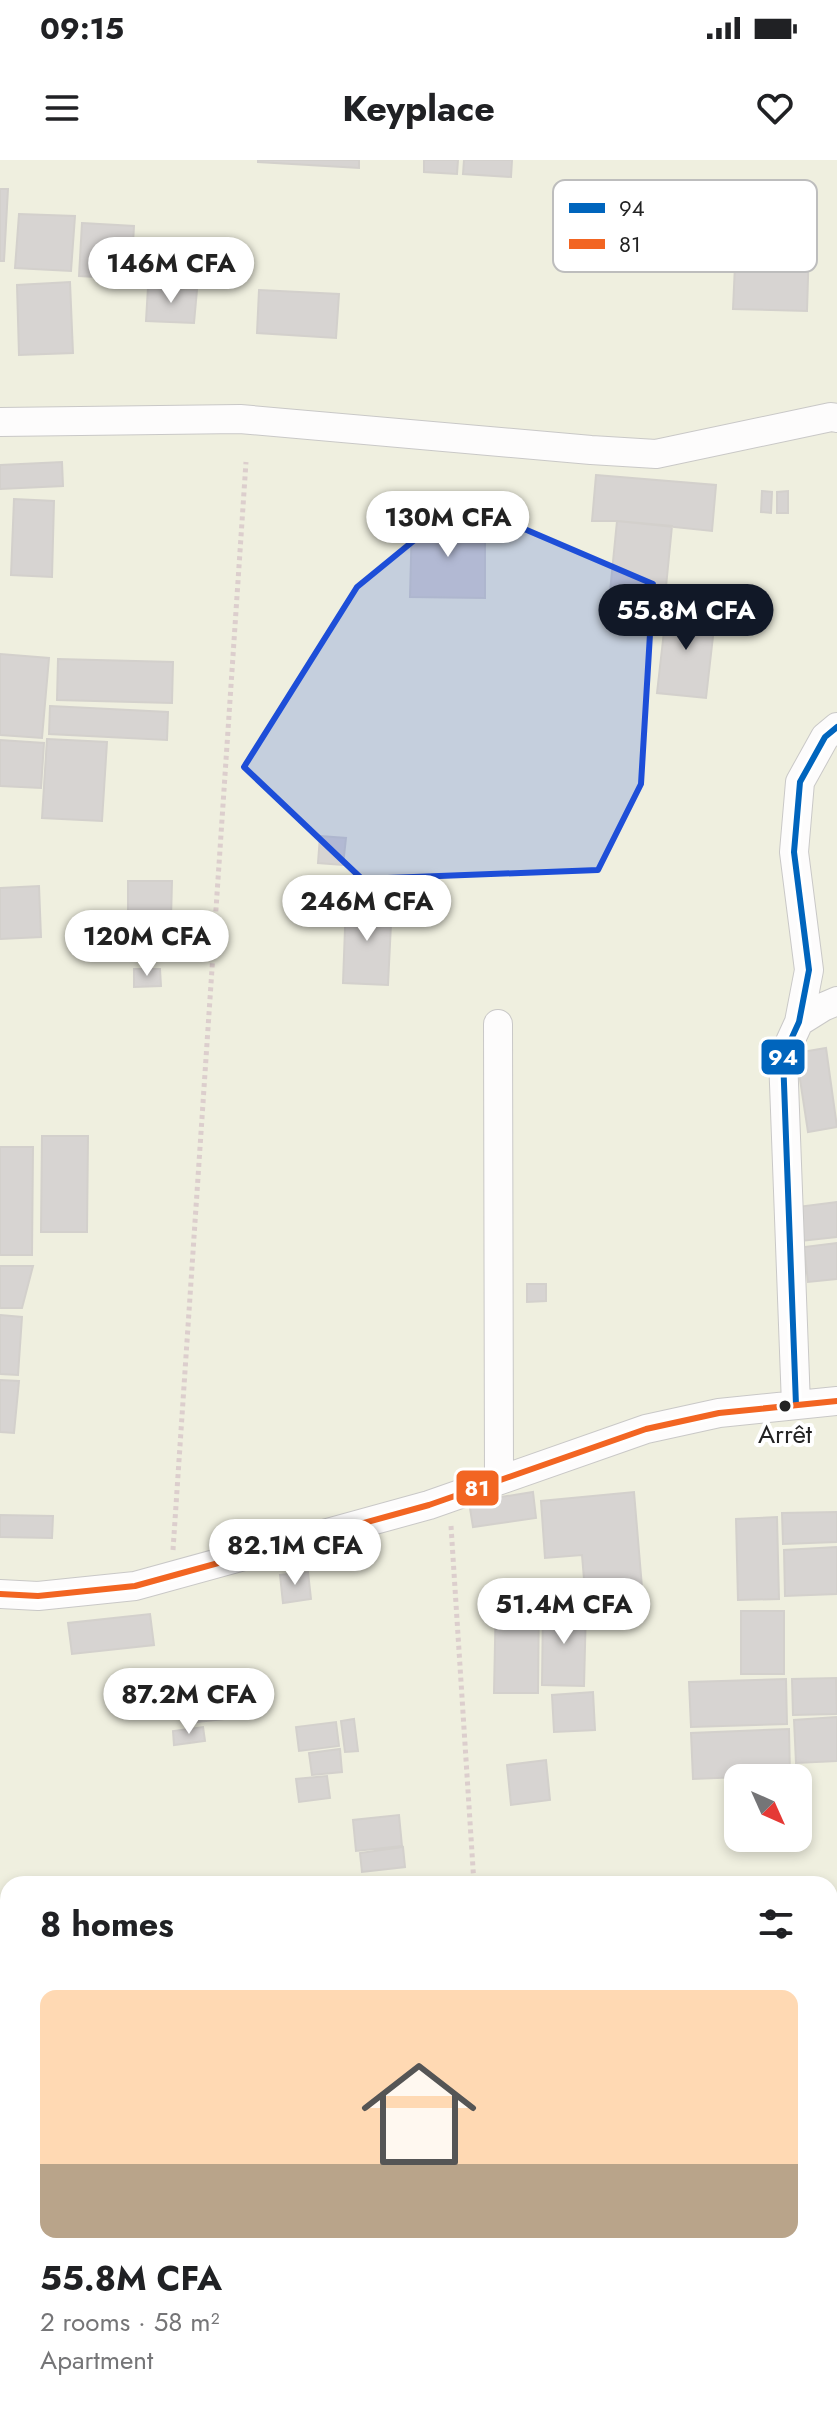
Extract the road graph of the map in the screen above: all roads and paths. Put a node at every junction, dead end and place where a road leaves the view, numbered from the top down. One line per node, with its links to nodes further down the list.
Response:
1 (837, 418): 2 (street)
2 (0, 422)
3 (246, 462): 12 (path)
4 (837, 727): 6 (street)
5 (837, 1001): 6 (street)
6 (799, 1022): 9 (street)
7 (498, 1024): 10 (street)
8 (837, 1401): 9 (street)
9 (796, 1405): 10 (street)
10 (499, 1480): 11 (street)
11 (449, 1497): 12 (street); 14 (path)
12 (171, 1576): 13 (street)
13 (0, 1594)
14 (473, 1876)

